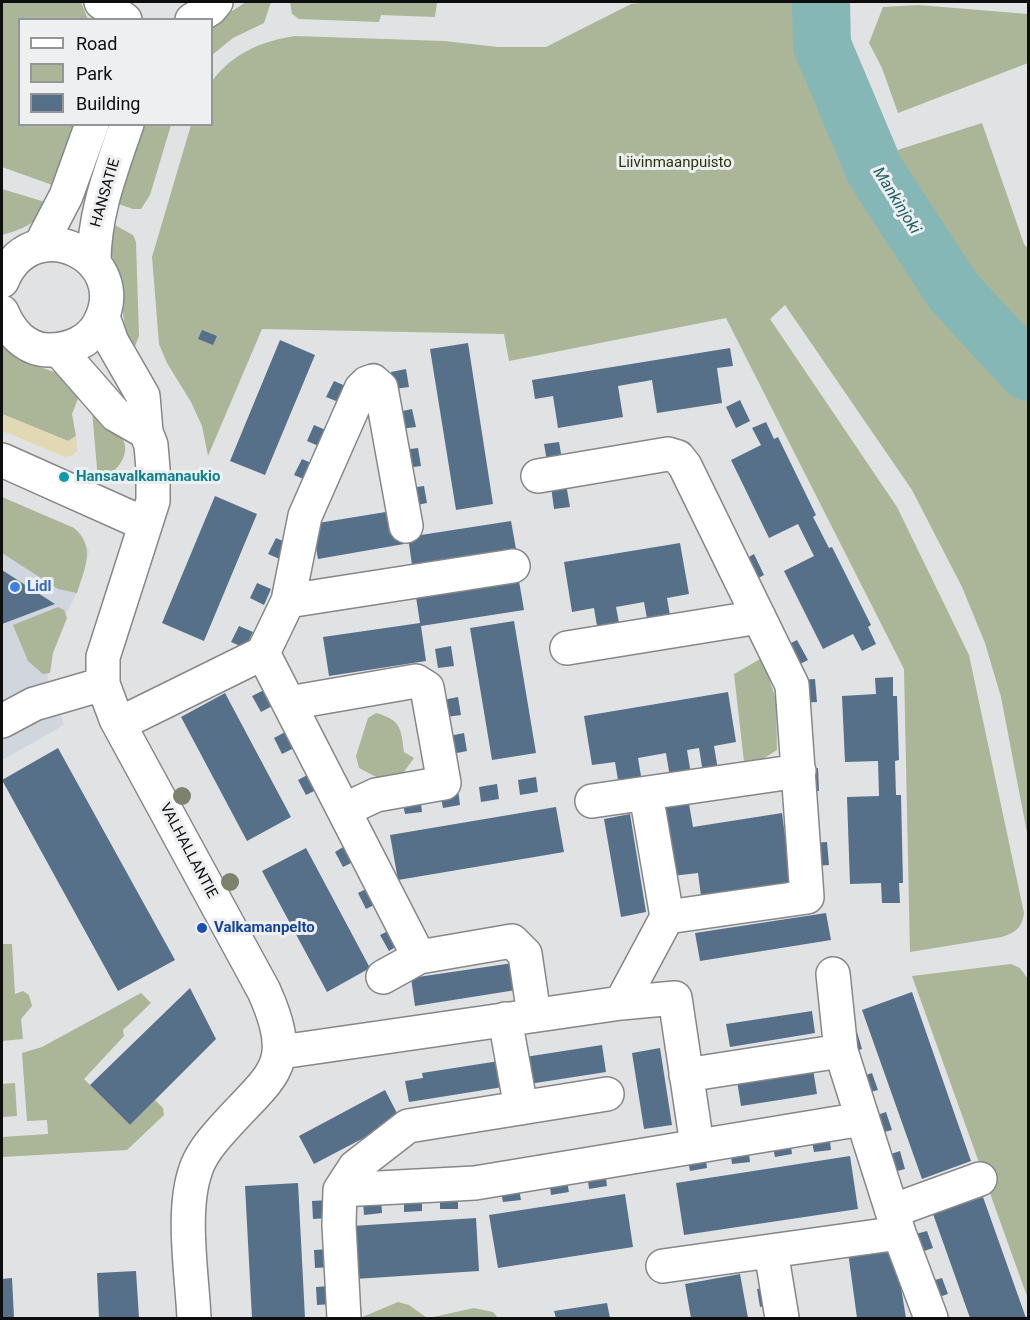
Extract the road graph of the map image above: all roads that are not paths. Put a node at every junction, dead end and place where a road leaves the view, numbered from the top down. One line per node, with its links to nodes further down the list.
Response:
1 (216, 2): 2 (street)
2 (195, 18)
3 (91, 126): 5 (street)
4 (126, 126): 6 (street, HANSATIE)
5 (16, 259): 6 (street)
6 (94, 262): 8 (street)
7 (2, 312): 9 (street)
8 (103, 317): 9 (street); 10 (street, VALHALLANTIE)
9 (59, 350): 10 (street)
10 (146, 432): 13 (street, VALHALLANTIE)
11 (2, 460): 13 (street)
12 (538, 476): 17 (street)
13 (145, 524): 20 (street, VALHALLANTIE)
14 (406, 526): 16 (street)
15 (513, 566): 16 (street)
16 (288, 601): 19 (street)
17 (759, 617): 18 (street); 24 (street)
18 (567, 648)
19 (263, 653): 21 (street); 23 (street)
20 (104, 684): 22 (street); 23 (street, VALHALLANTIE)
21 (289, 703): 27 (street); 27 (street)
22 (2, 721)
23 (119, 724): 35 (street, VALHALLANTIE)
24 (799, 771): 25 (street); 28 (street)
25 (646, 794): 26 (street); 28 (street)
26 (592, 801)
27 (344, 810): 29 (street)
28 (667, 917): 32 (street)
29 (419, 957): 31 (street); 33 (street)
30 (833, 974): 34 (street)
31 (383, 977)
32 (621, 1003): 33 (street); 36 (street)
33 (519, 1017): 35 (street); 38 (street)
34 (841, 1051): 36 (street); 39 (street)
35 (281, 1052): 46 (street)
36 (686, 1076): 40 (street)
37 (607, 1094): 38 (street)
38 (521, 1108): 42 (street)
39 (862, 1119): 40 (street); 43 (street)
40 (697, 1145): 42 (street)
41 (980, 1179): 43 (street)
42 (340, 1190): 47 (street)
43 (895, 1222): 44 (street); 49 (street)
44 (771, 1251): 45 (street); 48 (street)
45 (663, 1266)
46 (194, 1318)
47 (344, 1318)
48 (782, 1318)
49 (931, 1318)

